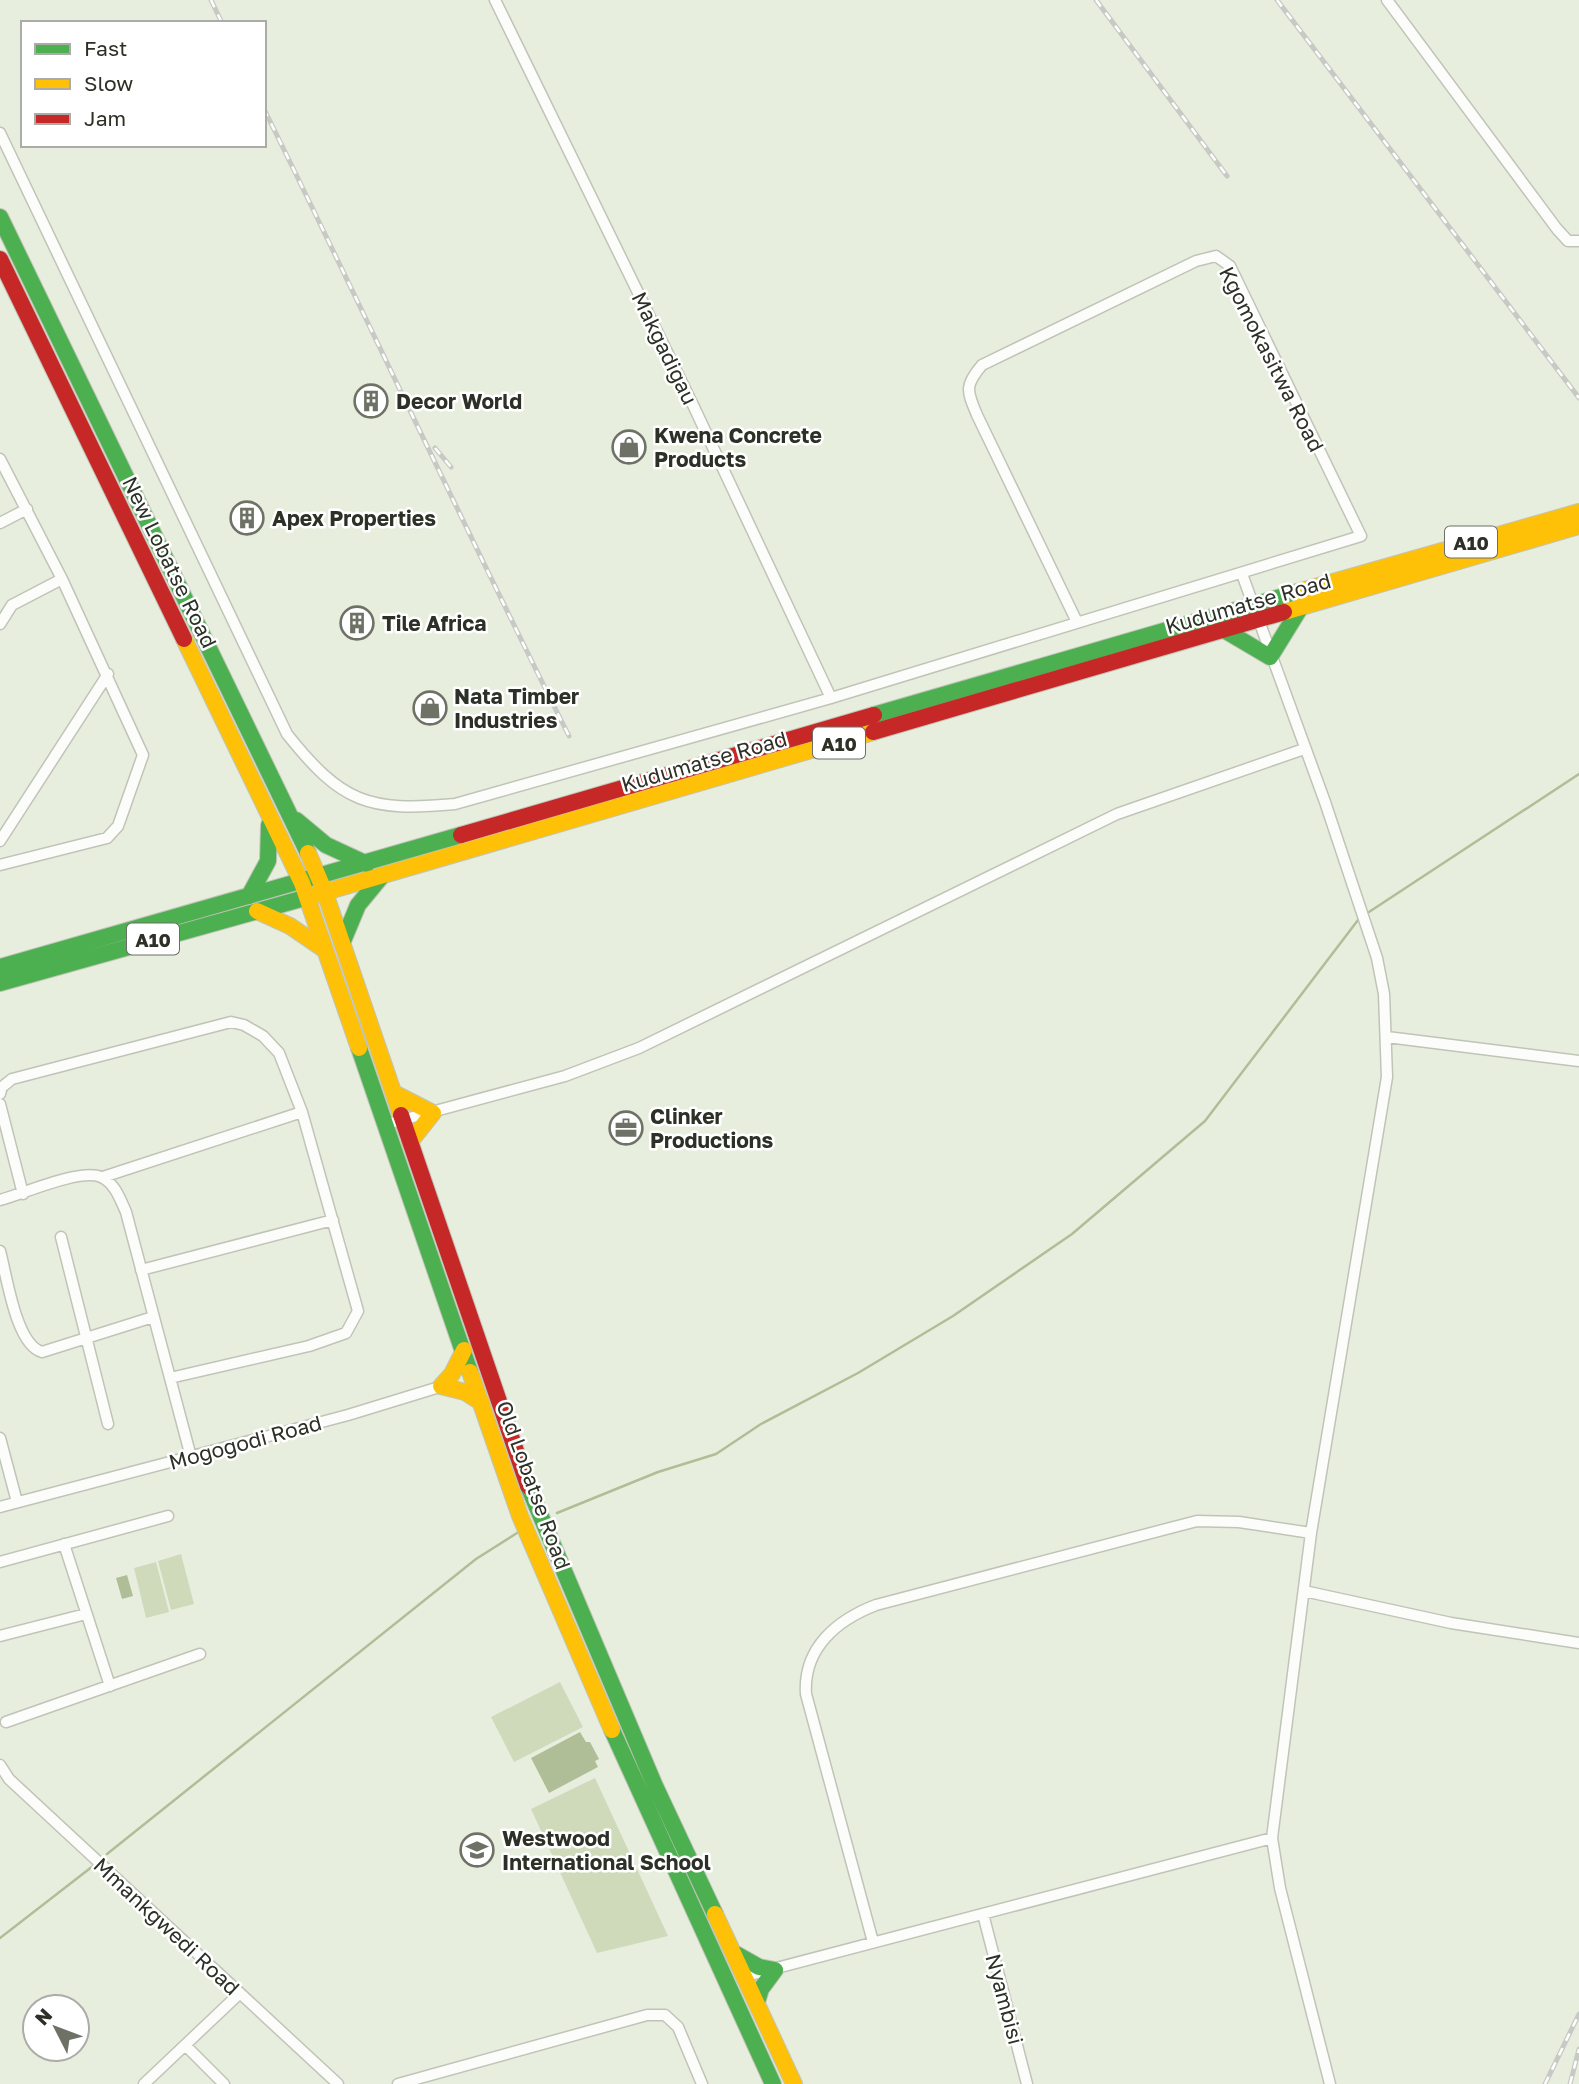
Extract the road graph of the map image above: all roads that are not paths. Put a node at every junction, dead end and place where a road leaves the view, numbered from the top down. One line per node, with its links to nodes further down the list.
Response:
1 (495, 0): 22 (street, Makgadigau)
2 (1387, 0): 5 (street)
3 (0, 133): 22 (street)
4 (0, 217): 25 (main road)
5 (1579, 241)
6 (0, 259): 24 (main road, New Lobatse Road)
7 (0, 460): 8 (street)
8 (27, 509): 10 (street); 13 (street)
9 (1579, 512): 14 (main road, Kudumatse Road / A10)
10 (0, 523)
11 (1579, 526): 15 (main road, Kudumatse Road / A10)
12 (1241, 574): 14 (street); 16 (street, Kgomokasitwa Road); 16 (street, Kgomokasitwa Road)
13 (62, 579): 18 (street); 21 (street)
14 (1251, 603): 17 (street); 27 (main road, Kudumatse Road / A10)
15 (1299, 610): 17 (main road, Kudumatse Road / A10); 20 (main road)
16 (1077, 622): 22 (street)
17 (1258, 622): 19 (main road, Kudumatse Road / A10); 20 (street)
18 (0, 624)
19 (1226, 631): 20 (main road); 29 (main road, Kudumatse Road / A10)
20 (1270, 657): 23 (street)
21 (107, 674): 26 (street); 28 (street)
22 (831, 698)
23 (1304, 749): 38 (street); 44 (street)
24 (267, 813): 31 (main road, New Lobatse Road); 32 (main road)
25 (291, 815): 27 (main road); 30 (main road)
26 (0, 841)
27 (367, 864): 30 (main road, Kudumatse Road / A10)
28 (0, 865)
29 (382, 876): 30 (main road, Kudumatse Road / A10); 34 (main road)
30 (321, 884): 31 (main road, Kudumatse Road / A10); 34 (main road)
31 (304, 890): 32 (main road, Kudumatse Road / A10); 33 (main road, Kudumatse Road / A10); 35 (main road, Old Lobatse Road)
32 (248, 896): 36 (main road, Kudumatse Road / A10)
33 (257, 911): 35 (main road); 37 (main road, Kudumatse Road / A10)
34 (343, 942): 40 (main road)
35 (325, 950): 45 (main road, Old Lobatse Road)
36 (0, 967)
37 (0, 983)
38 (1387, 1037): 39 (street); 67 (street)
39 (1579, 1061)
40 (394, 1093): 44 (main road); 45 (main road)
41 (0, 1094): 43 (street)
42 (0, 1104): 48 (street)
43 (302, 1112): 47 (street); 50 (street)
44 (433, 1112): 45 (street); 46 (main road)
45 (395, 1123): 46 (main road); 56 (main road, Old Lobatse Road)
46 (410, 1142): 58 (main road)
47 (103, 1177): 48 (street); 53 (street)
48 (23, 1194): 49 (street)
49 (0, 1200)
50 (333, 1220): 53 (street); 57 (street)
51 (61, 1237): 55 (street)
52 (0, 1251): 55 (street)
53 (141, 1270): 54 (street)
54 (153, 1317): 55 (street); 57 (street)
55 (86, 1338): 61 (street)
56 (464, 1350): 58 (main road, Old Lobatse Road); 59 (main road)
57 (170, 1378): 63 (street)
58 (482, 1380): 59 (street, Mogogodi Road); 60 (main road, Old Lobatse Road); 81 (main road, Old Lobatse Road)
59 (441, 1386): 60 (main road); 63 (street, Mogogodi Road)
60 (482, 1403): 82 (main road, Old Lobatse Road)
61 (108, 1424)
62 (0, 1438): 64 (street)
63 (191, 1457): 64 (street, Mogogodi Road)
64 (17, 1502): 65 (street, Mogogodi Road)
65 (0, 1507)
66 (167, 1516): 68 (street)
67 (1311, 1533): 70 (street); 80 (street)
68 (64, 1544): 69 (street); 71 (street)
69 (0, 1562)
70 (1304, 1591): 73 (street); 78 (street)
71 (86, 1614): 72 (street); 75 (street)
72 (0, 1636)
73 (1579, 1643)
74 (200, 1654): 75 (street)
75 (110, 1686): 76 (street)
76 (6, 1723)
77 (0, 1765): 85 (street, Mmankgwedi Road)
78 (1272, 1838): 79 (street); 97 (street)
79 (983, 1914): 80 (street); 96 (street, Nyambisi)
80 (873, 1942): 83 (street)
81 (735, 1954): 83 (main road); 84 (main road, Old Lobatse Road)
82 (718, 1960): 84 (main road); 86 (main road, Old Lobatse Road)
83 (775, 1970): 84 (street); 87 (main road)
84 (746, 1976): 86 (main road); 87 (main road, Old Lobatse Road)
85 (240, 1993): 88 (street); 91 (street, Mmankgwedi Road)
86 (733, 1996): 94 (main road, Old Lobatse Road)
87 (757, 2003): 95 (main road, Old Lobatse Road)
88 (185, 2045): 89 (street); 90 (street)
89 (144, 2084)
90 (224, 2084)
91 (338, 2084)
92 (398, 2084): 93 (street)
93 (702, 2084)
94 (773, 2084)
95 (794, 2084)
96 (1027, 2084)
97 (1330, 2084)

